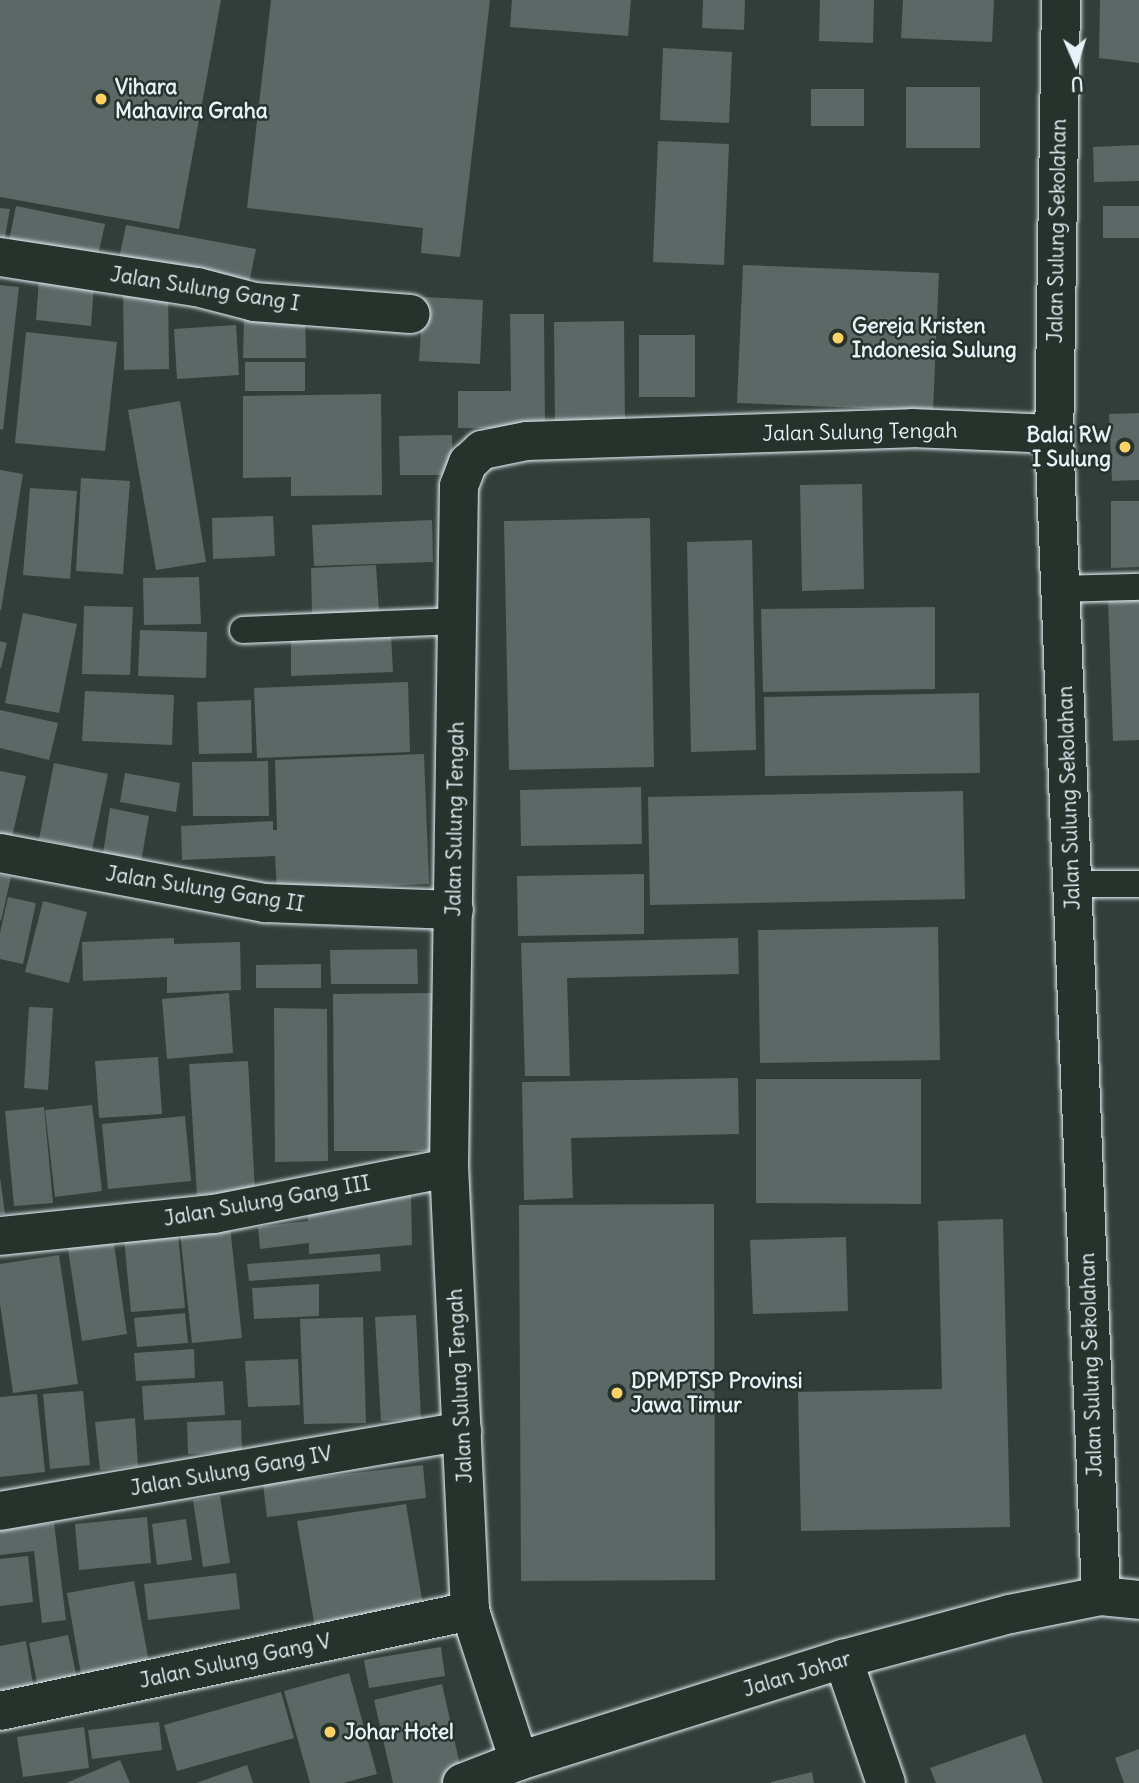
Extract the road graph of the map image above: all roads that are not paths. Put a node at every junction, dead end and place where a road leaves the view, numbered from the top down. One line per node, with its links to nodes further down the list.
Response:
1 (1061, 0): 4 (street, Jalan Sulung Sekolahan)
2 (0, 257): 3 (street, Jalan Sulung Gang I)
3 (411, 314)
4 (1054, 433): 6 (street, Jalan Sulung Sekolahan); 7 (street, Jalan Sulung Tengah)
5 (1139, 587): 6 (lane)
6 (1060, 589): 10 (street, Jalan Sulung Sekolahan)
7 (457, 621): 8 (lane); 12 (street, Jalan Sulung Tengah)
8 (243, 630)
9 (0, 853): 12 (street, Jalan Sulung Gang II)
10 (1072, 884): 11 (lane); 17 (street, Jalan Sulung Sekolahan)
11 (1139, 884)
12 (454, 910): 13 (street, Jalan Sulung Tengah)
13 (449, 1168): 14 (street, Jalan Sulung Gang III); 15 (street, Jalan Sulung Tengah)
14 (0, 1236)
15 (462, 1431): 16 (street, Jalan Sulung Gang IV); 19 (street, Jalan Sulung Tengah)
16 (0, 1511)
17 (1101, 1596): 18 (street, Jalan Johar); 20 (street, Jalan Johar)
18 (1139, 1600)
19 (470, 1611): 21 (street, Jalan Sulung Gang V); 22 (street, Jalan Sulung Tengah)
20 (844, 1658): 22 (street, Jalan Johar); 24 (street)
21 (0, 1711)
22 (519, 1762): 23 (street, Jalan Johar)
23 (462, 1783)
24 (886, 1783)

